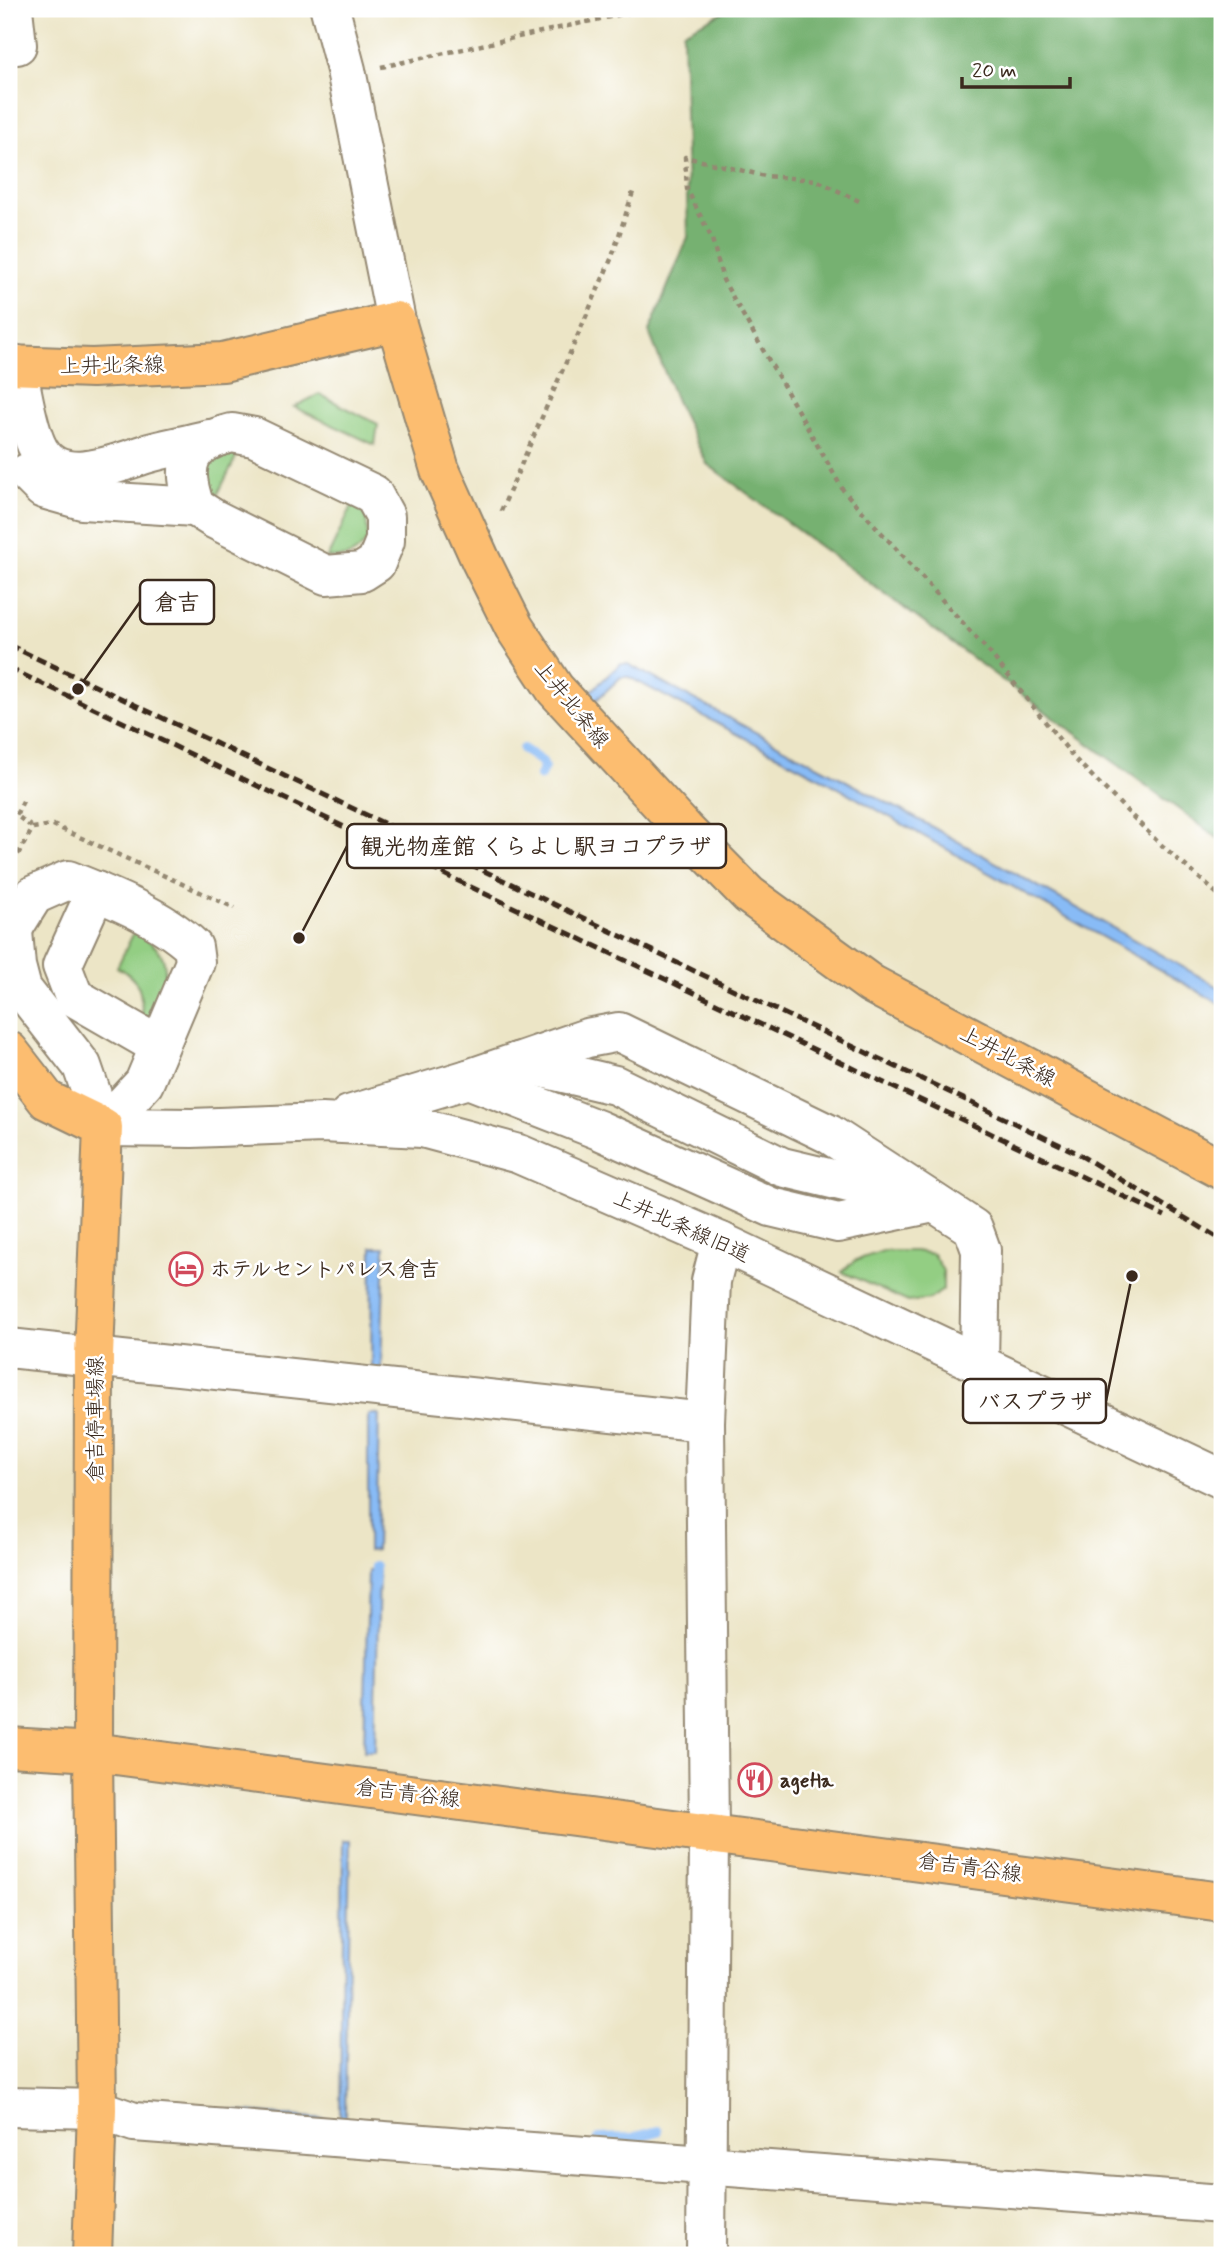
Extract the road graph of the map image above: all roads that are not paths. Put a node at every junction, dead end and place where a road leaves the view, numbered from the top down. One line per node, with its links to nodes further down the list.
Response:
1 (13, 9): 3 (street)
2 (330, 9): 4 (street)
3 (9, 44)
4 (396, 321): 5 (main road, 上井北条線); 18 (main road, 上井北条線)
5 (13, 365): 6 (street); 8 (street)
6 (9, 404)
7 (9, 418): 9 (street)
8 (209, 439): 9 (street); 9 (street)
9 (195, 507)
10 (96, 891): 11 (street); 12 (street); 12 (street)
11 (14, 919): 17 (street)
12 (159, 1046): 17 (street)
13 (9, 1051): 17 (main road)
14 (517, 1062): 15 (street); 19 (street); 19 (street)
15 (468, 1079): 16 (street); 19 (street)
16 (322, 1124): 17 (street, 上井北条線旧道); 20 (street, 上井北条線旧道)
17 (103, 1126): 22 (main road, 倉吉停車場線)
18 (1222, 1170)
19 (934, 1203): 23 (street)
20 (721, 1242): 23 (street, 上井北条線旧道); 24 (street)
21 (9, 1348): 22 (street)
22 (94, 1356): 24 (street); 27 (main road, 倉吉停車場線)
23 (979, 1364): 25 (street, 上井北条線旧道)
24 (705, 1422): 28 (street)
25 (1222, 1479)
26 (9, 1747): 27 (main road)
27 (93, 1752): 28 (main road, 倉吉青谷線); 31 (main road)
28 (709, 1832): 29 (main road, 倉吉青谷線); 32 (street)
29 (1222, 1902)
30 (9, 2107): 31 (street)
31 (97, 2109): 32 (street); 34 (main road)
32 (706, 2164): 33 (street); 35 (street)
33 (1222, 2204)
34 (92, 2255)
35 (706, 2255)

